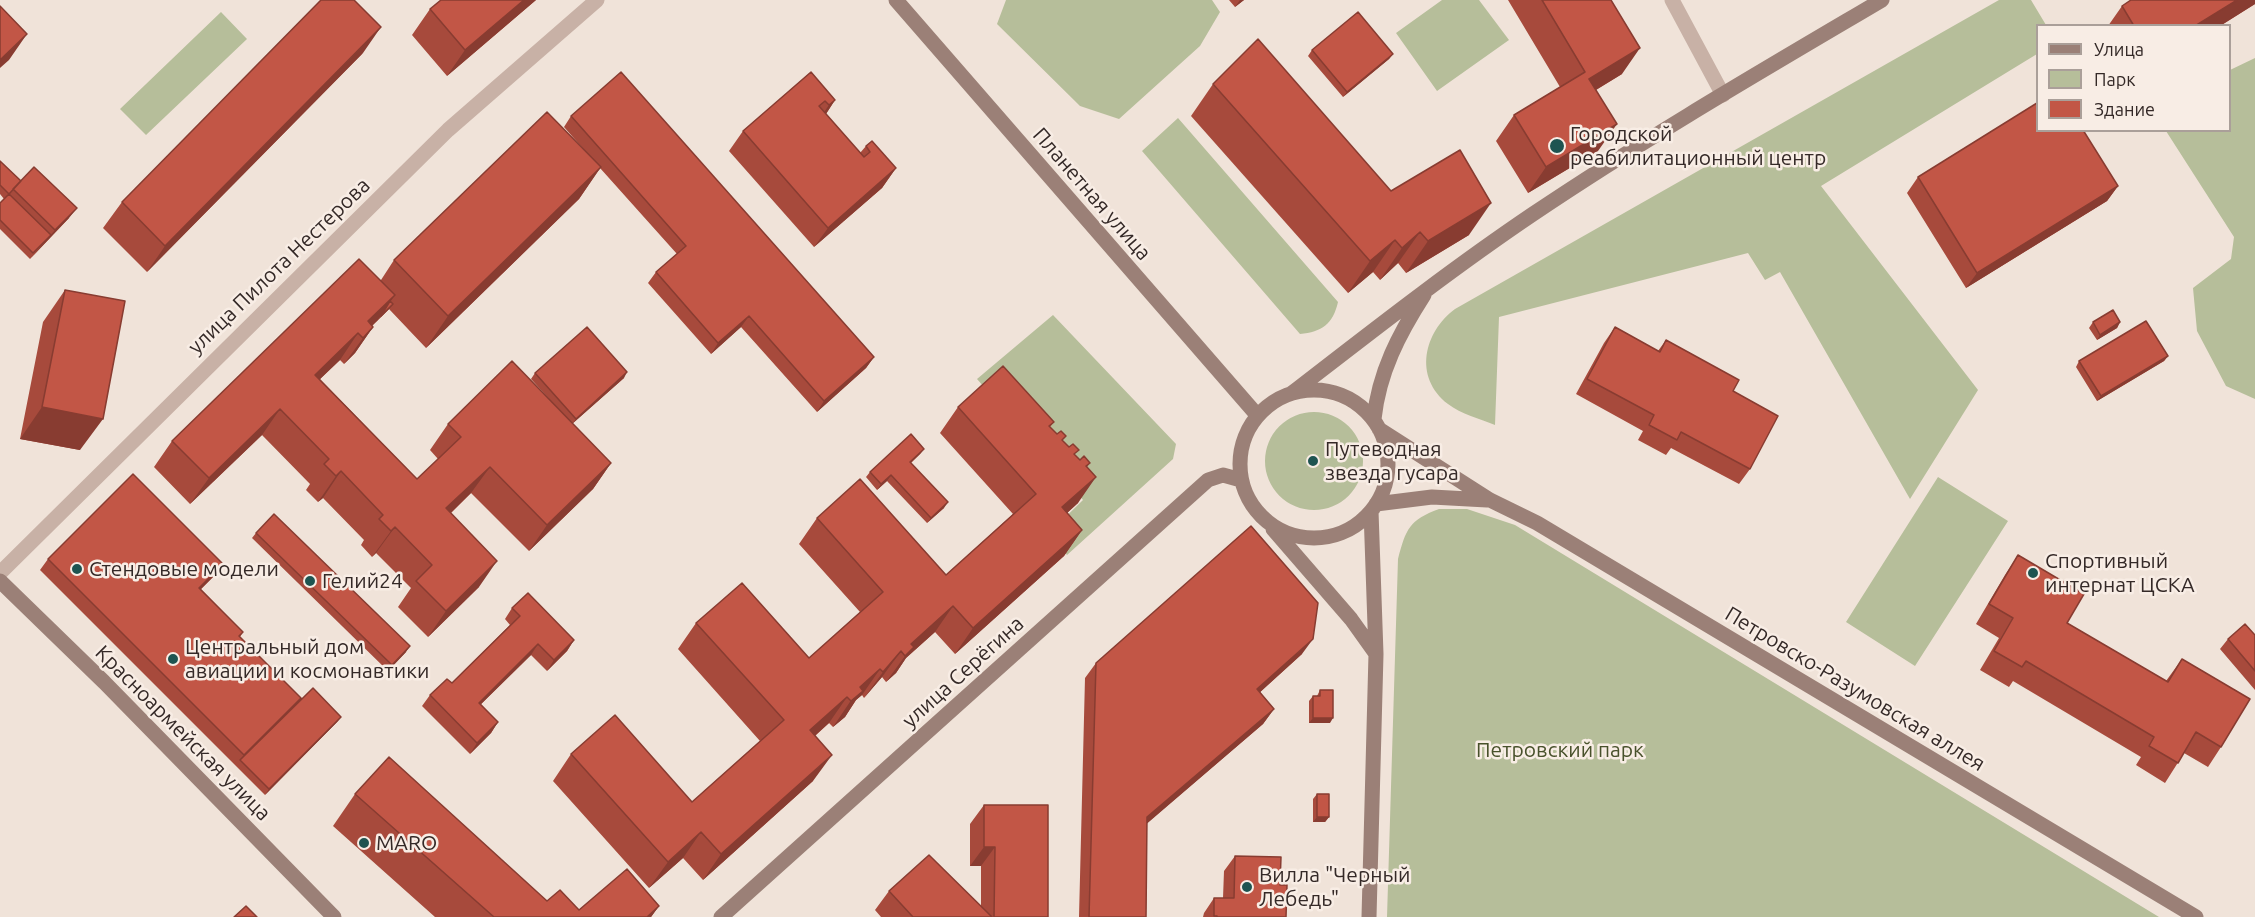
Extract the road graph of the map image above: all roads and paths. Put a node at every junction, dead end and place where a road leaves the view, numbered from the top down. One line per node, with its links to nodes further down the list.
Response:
1 (597, 0): 14 (street, улица Пилота Нестерова)
2 (896, 0): 8 (street, Планетная улица)
3 (1672, 0): 5 (street)
4 (1882, 0): 5 (street)
5 (1723, 95): 6 (street)
6 (1430, 286): 7 (street); 9 (street)
7 (1292, 393): 8 (street); 9 (street)
8 (1257, 415): 10 (street)
9 (1377, 424): 11 (street, Петровско-Разумовская аллея); 12 (street)
10 (1241, 480): 13 (street); 18 (street, улица Серёгина)
11 (1490, 500): 12 (street, Петровско-Разумовская аллея); 20 (street, Петровско-Разумовская аллея)
12 (1374, 508): 13 (street); 16 (street)
13 (1265, 520): 16 (street)
14 (0, 573)
15 (0, 581): 17 (street, Красноармейская улица)
16 (1376, 654): 19 (street)
17 (334, 917)
18 (721, 917)
19 (1369, 917)
20 (2196, 917)

